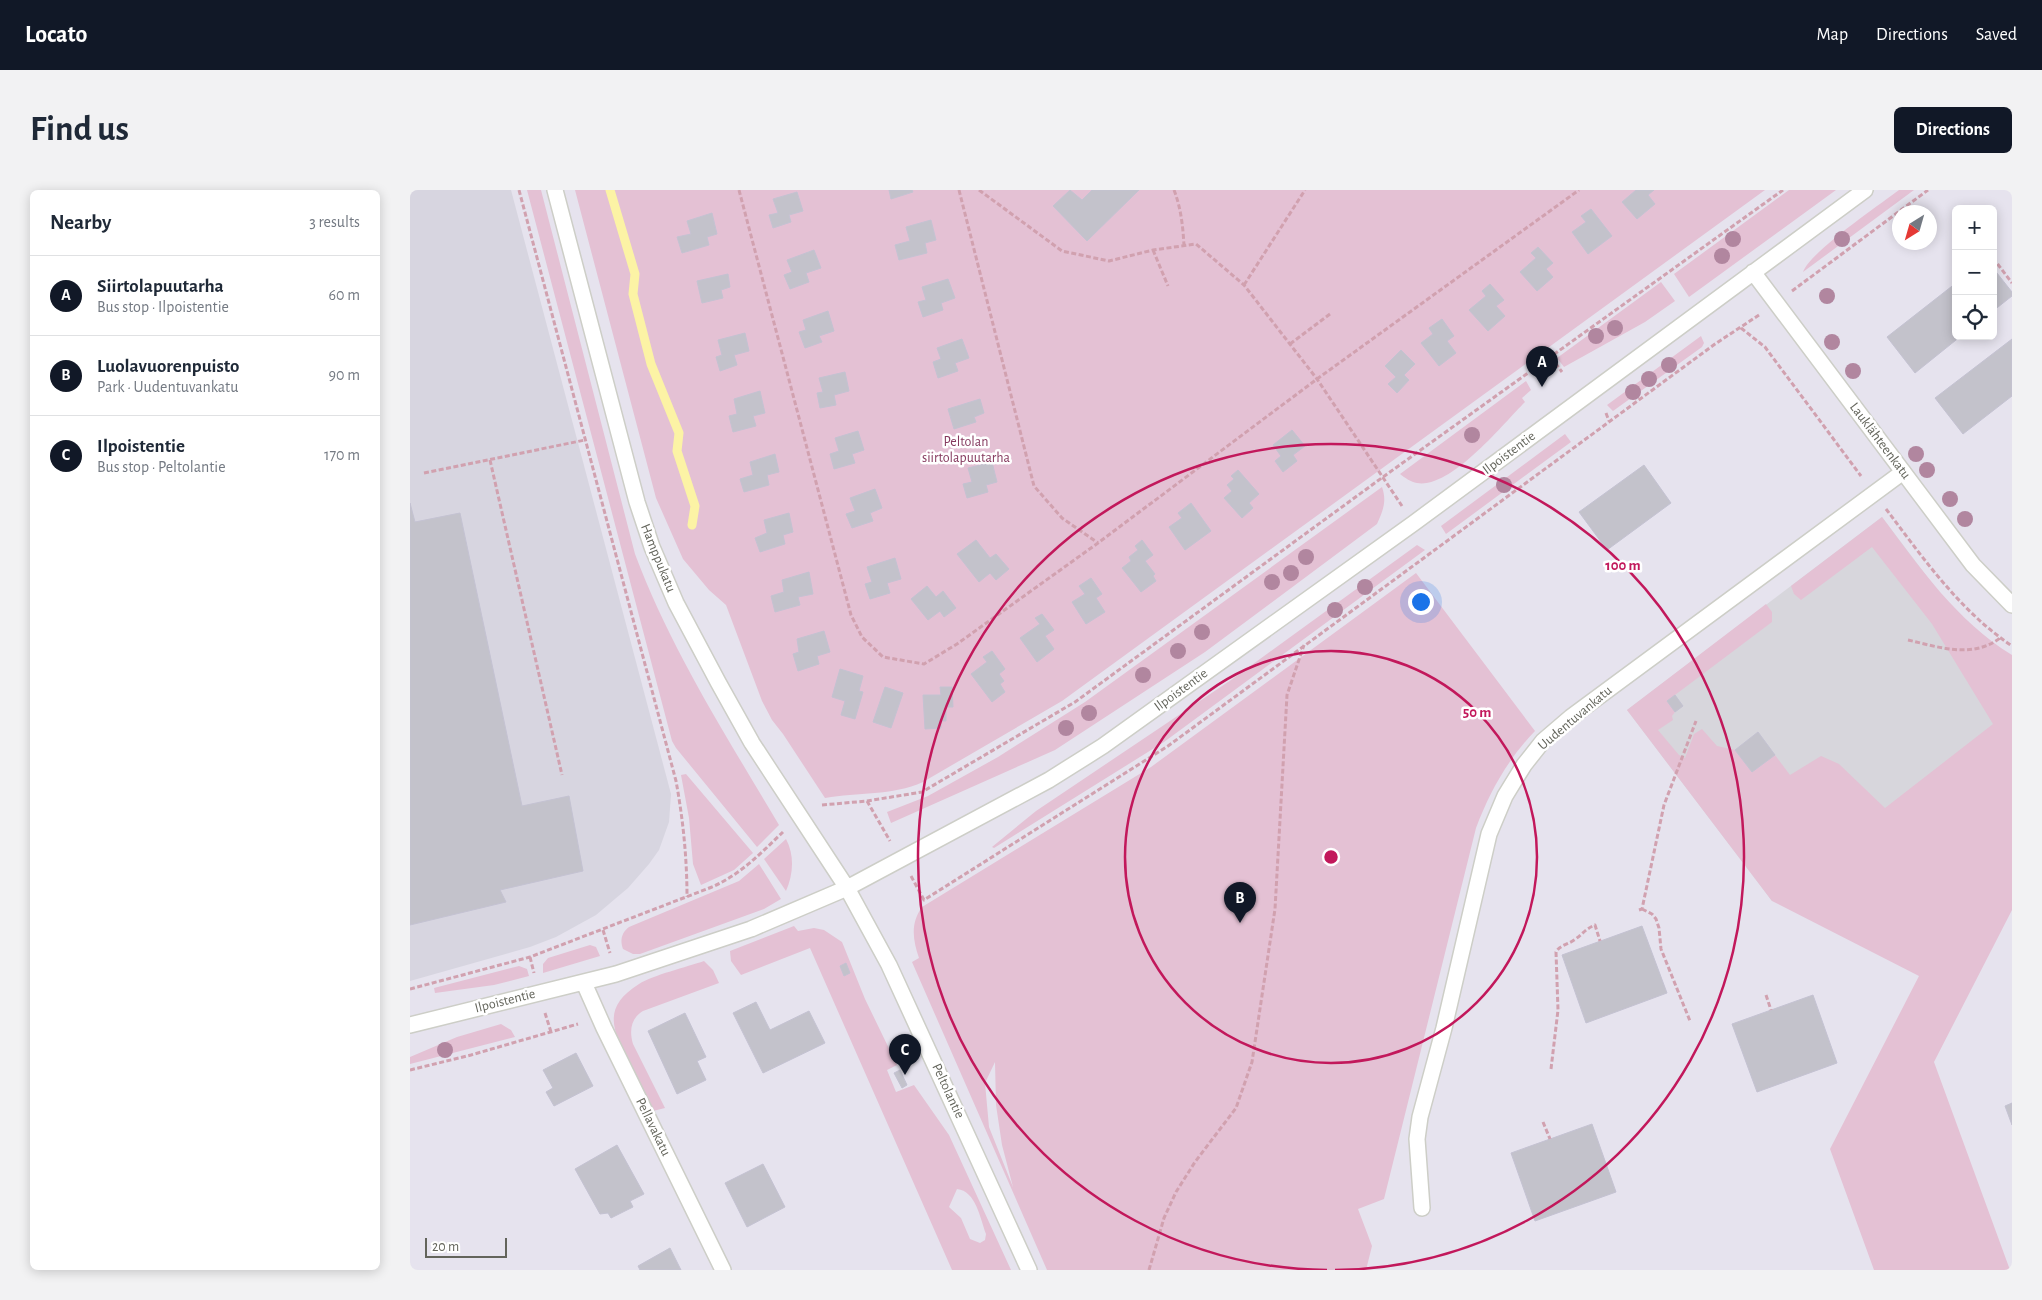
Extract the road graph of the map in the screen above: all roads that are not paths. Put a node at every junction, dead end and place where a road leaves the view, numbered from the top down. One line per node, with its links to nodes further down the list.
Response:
1 (555, 190): 6 (street, Hamppukatu)
2 (1865, 190): 3 (street, Ilpoistentie)
3 (1753, 272): 4 (street, Lauklähteenkatu); 6 (street, Ilpoistentie)
4 (1903, 472): 5 (street, Lauklähteenkatu); 9 (street, Uudentuvankatu)
5 (2012, 605)
6 (848, 888): 7 (street, Ilpoistentie); 11 (street, Peltolantie)
7 (584, 983): 8 (street, Ilpoistentie); 10 (street, Pellavakatu)
8 (410, 1025)
9 (1422, 1208)
10 (723, 1270)
11 (1029, 1270)

